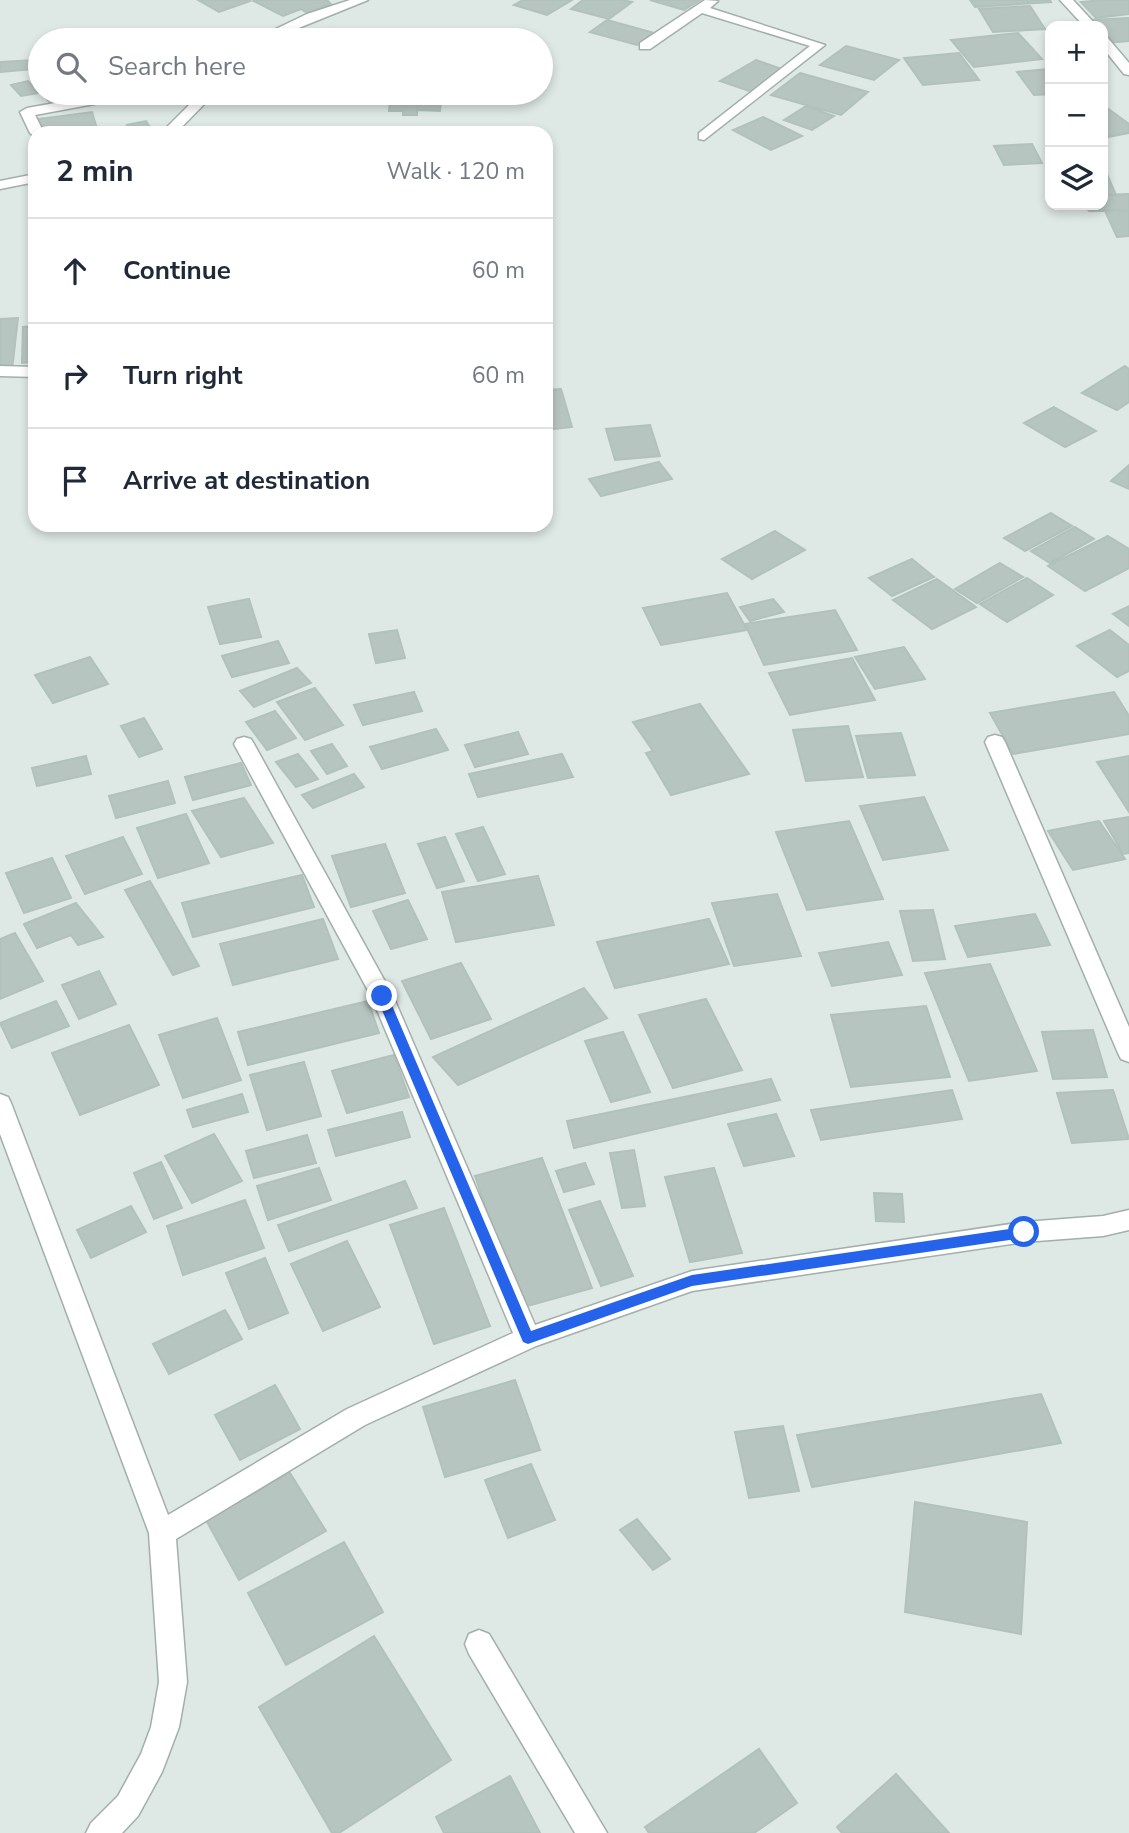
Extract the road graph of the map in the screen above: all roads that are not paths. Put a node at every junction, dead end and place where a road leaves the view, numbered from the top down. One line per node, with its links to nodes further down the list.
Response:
1 (362, 0): 6 (street)
2 (714, 0): 4 (street)
3 (1066, 0): 5 (street)
4 (701, 9): 7 (street); 14 (street)
5 (1086, 21)
6 (286, 28)
7 (645, 46)
8 (1108, 46): 9 (street)
9 (1129, 71)
10 (66, 105): 12 (street)
11 (197, 105): 13 (street)
12 (34, 126)
13 (176, 126)
14 (704, 136)
15 (28, 179): 16 (street)
16 (0, 185)
17 (0, 371): 18 (street)
18 (28, 372)
19 (995, 742): 21 (street)
20 (244, 744): 24 (street)
21 (1129, 1053)
22 (0, 1104): 25 (street)
23 (1129, 1220): 24 (street)
24 (528, 1338): 25 (street)
25 (162, 1533): 27 (street)
26 (479, 1644): 28 (street)
27 (101, 1833)
28 (592, 1833)

